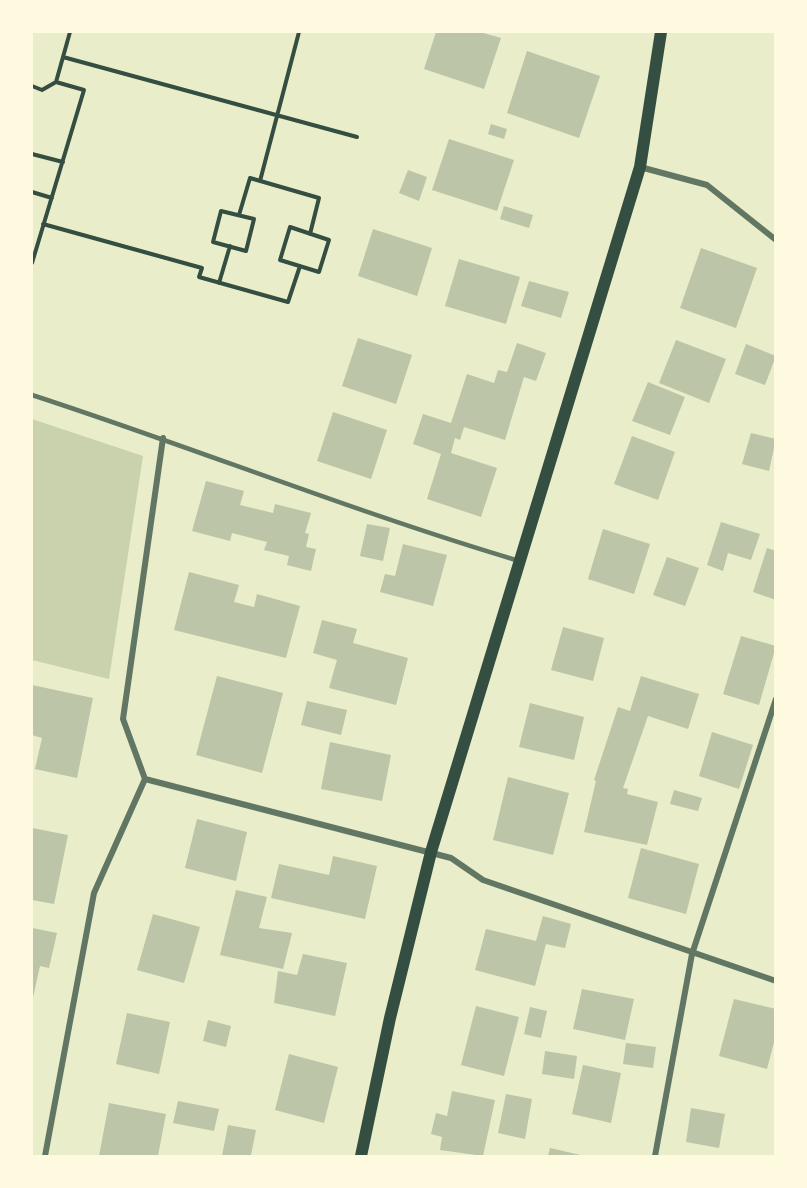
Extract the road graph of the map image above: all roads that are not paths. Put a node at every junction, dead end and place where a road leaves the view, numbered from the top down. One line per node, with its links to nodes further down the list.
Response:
1 (661, 32): 2 (main road)
2 (640, 167): 3 (street); 6 (main road)
3 (776, 240)
4 (32, 395): 5 (lane)
5 (163, 438): 6 (lane); 8 (street)
6 (519, 561): 9 (main road)
7 (776, 699): 10 (street)
8 (145, 778): 9 (street); 12 (street)
9 (431, 852): 10 (street); 13 (main road)
10 (692, 954): 11 (street); 14 (street)
11 (776, 981)
12 (45, 1156)
13 (361, 1156)
14 (655, 1156)

